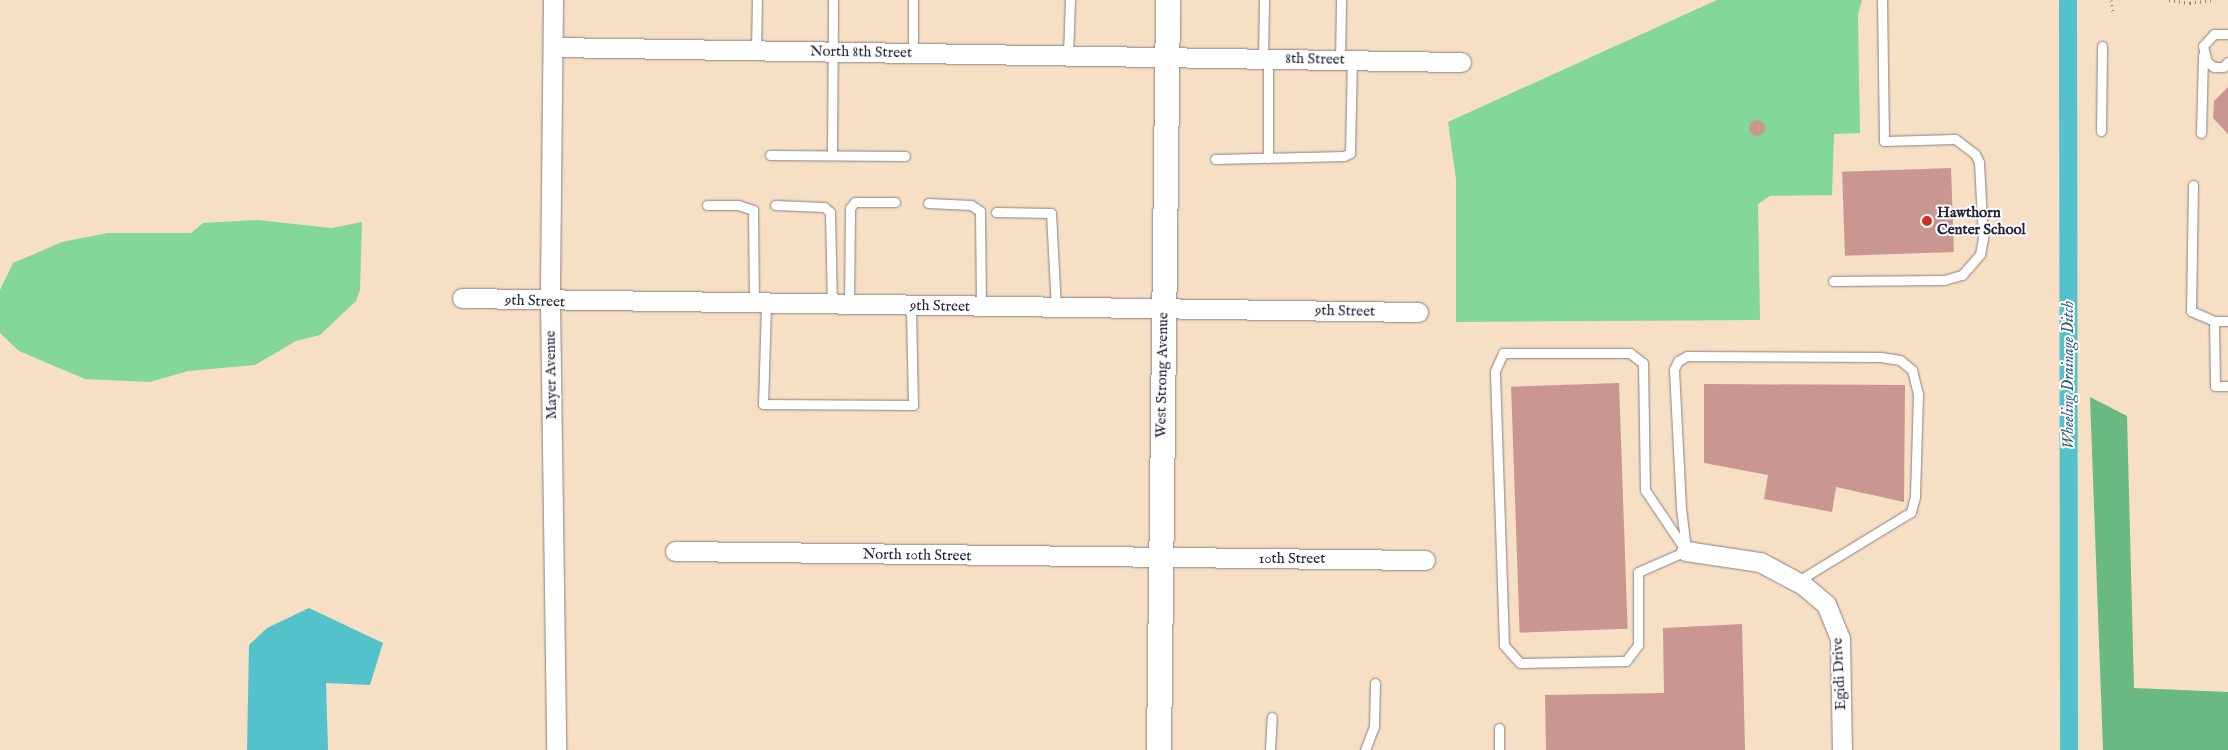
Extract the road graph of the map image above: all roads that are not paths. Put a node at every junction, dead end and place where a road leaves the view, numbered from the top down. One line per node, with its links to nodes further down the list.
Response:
1 (553, 0): 12 (street, Mayer Avenue)
2 (757, 0): 13 (lane)
3 (833, 0): 14 (lane)
4 (913, 0): 15 (lane)
5 (1070, 0): 17 (lane)
6 (1168, 0): 18 (street, West Strong Avenue)
7 (1264, 0): 19 (lane)
8 (1341, 0): 20 (lane)
9 (1882, 0): 36 (lane)
10 (2228, 34): 16 (lane)
11 (2102, 46): 23 (lane)
12 (553, 47): 13 (street, North 8th Street); 38 (street, Mayer Avenue)
13 (756, 50): 14 (street, North 8th Street)
14 (832, 52): 15 (street, North 8th Street); 26 (lane)
15 (913, 53): 17 (street, North 8th Street)
16 (2203, 55): 22 (lane); 24 (lane)
17 (1068, 56): 18 (street, North 8th Street)
18 (1168, 57): 19 (street, 8th Street); 44 (street, West Strong Avenue)
19 (1266, 59): 20 (street, 8th Street); 28 (lane)
20 (1346, 60): 21 (street, 8th Street); 28 (lane)
21 (1461, 62)
22 (2228, 62)
23 (2101, 131)
24 (2202, 133)
25 (770, 154): 26 (lane)
26 (832, 154): 27 (lane)
27 (905, 156)
28 (1268, 158): 29 (lane)
29 (1215, 159)
30 (2193, 185): 46 (lane)
31 (895, 202): 40 (lane)
32 (928, 203): 42 (lane)
33 (707, 205): 39 (lane)
34 (775, 205): 40 (lane)
35 (996, 212): 43 (lane)
36 (1833, 281)
37 (462, 298): 38 (street, 9th Street)
38 (550, 302): 39 (street, 9th Street); 57 (street, Mayer Avenue)
39 (760, 304): 40 (street, 9th Street); 41 (lane)
40 (840, 305): 41 (street, 9th Street)
41 (911, 306): 42 (street, 9th Street)
42 (982, 307): 43 (street, 9th Street)
43 (1056, 308): 44 (street, 9th Street)
44 (1164, 309): 45 (street, 9th Street); 51 (street, West Strong Avenue)
45 (1418, 312)
46 (2214, 321): 47 (lane); 48 (lane)
47 (2228, 321)
48 (2228, 386)
49 (675, 551): 51 (street, North 10th Street)
50 (1686, 552): 50 (lane); 53 (street, Egidi Drive); 53 (lane)
51 (1159, 558): 52 (street, 10th Street); 58 (street, West Strong Avenue)
52 (1425, 560)
53 (1797, 582): 62 (street, Egidi Drive)
54 (1375, 683): 60 (lane)
55 (1272, 717): 59 (lane)
56 (1499, 728): 61 (lane)
57 (556, 750)
58 (1159, 750)
59 (1270, 750)
60 (1365, 750)
61 (1499, 750)
62 (1842, 750)

